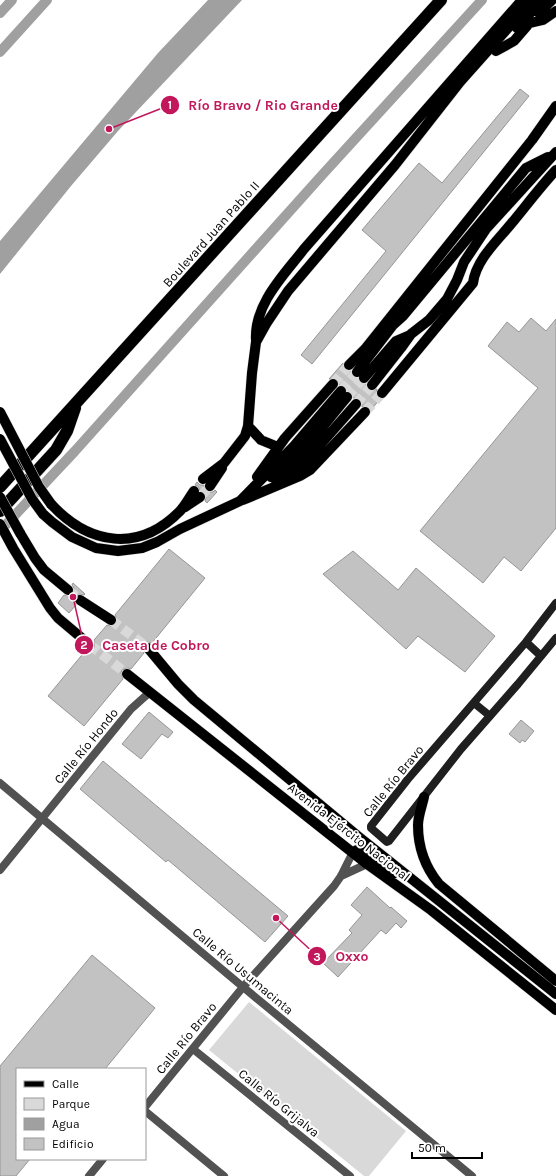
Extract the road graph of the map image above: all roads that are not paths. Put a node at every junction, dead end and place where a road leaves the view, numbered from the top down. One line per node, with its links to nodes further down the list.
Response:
1 (441, 0): 21 (highway, Boulevard Juan Pablo II)
2 (522, 0): 18 (main road)
3 (533, 0): 9 (main road)
4 (542, 0): 8 (main road)
5 (552, 0): 7 (main road)
6 (556, 11): 7 (main road)
7 (530, 23): 8 (main road)
8 (496, 51): 9 (main road)
9 (476, 65): 18 (main road)
10 (556, 106): 11 (main road)
11 (532, 140): 13 (main road); 19 (main road)
12 (554, 154): 13 (main road); 16 (main road)
13 (526, 168): 15 (main road)
14 (556, 170): 20 (main road)
15 (397, 322): 17 (main road); 19 (main road)
16 (411, 334): 17 (main road); 19 (main road)
17 (396, 341): 19 (main road)
18 (256, 342): 25 (main road)
19 (360, 375)
20 (382, 393)
21 (76, 404): 29 (highway, Boulevard Juan Pablo II); 33 (highway)
22 (356, 404): 32 (main road)
23 (0, 412): 30 (main road, bridge)
24 (365, 412): 32 (main road)
25 (248, 426): 27 (main road); 28 (main road)
26 (0, 439): 32 (main road, bridge)
27 (278, 447): 32 (main road); 32 (main road)
28 (207, 483)
29 (0, 487)
30 (197, 494)
31 (0, 497): 35 (main road, bridge)
32 (240, 501)
33 (0, 511)
34 (0, 524): 41 (main road)
35 (68, 590)
36 (80, 600): 38 (main road)
37 (556, 603): 40 (street, Calle Río Bravo)
38 (112, 620)
39 (556, 638): 43 (street, Calle Río Bravo)
40 (526, 642): 43 (street); 46 (street, Calle Río Bravo)
41 (90, 645)
42 (148, 648): 55 (main road, Avenida Ejército Nacional)
43 (541, 656): 47 (street, Calle Río Bravo)
44 (127, 674): 45 (main road, Avenida Ejército Nacional)
45 (150, 692): 50 (street, Calle Río Hondo); 51 (main road, Avenida Ejército Nacional)
46 (474, 703): 47 (street); 49 (street, Calle Río Bravo)
47 (490, 716): 49 (street, Calle Río Bravo)
48 (0, 783): 50 (street, Calle Río Usumacinta)
49 (424, 797): 56 (main road)
50 (42, 818): 53 (street, Calle Río Hondo); 57 (street, Calle Río Usumacinta)
51 (353, 852): 52 (main road, Avenida Ejército Nacional); 54 (street, Calle Río Bravo); 55 (main road)
52 (367, 864): 54 (street, Calle Río Bravo); 59 (main road, Avenida Ejército Nacional)
53 (0, 870)
54 (342, 876): 57 (street, Calle Río Bravo)
55 (459, 915): 58 (main road, Avenida Ejército Nacional)
56 (556, 981)
57 (243, 988): 60 (street, Calle Río Bravo); 67 (street, Calle Río Usumacinta)
58 (556, 994)
59 (556, 1010)
60 (193, 1049): 61 (street, Calle Río Bravo); 66 (street, Calle Río Grijalva)
61 (146, 1106)
62 (146, 1113): 65 (street)
63 (102, 1160): 64 (street)
64 (90, 1175)
65 (224, 1176)
66 (350, 1176)
67 (472, 1176)

